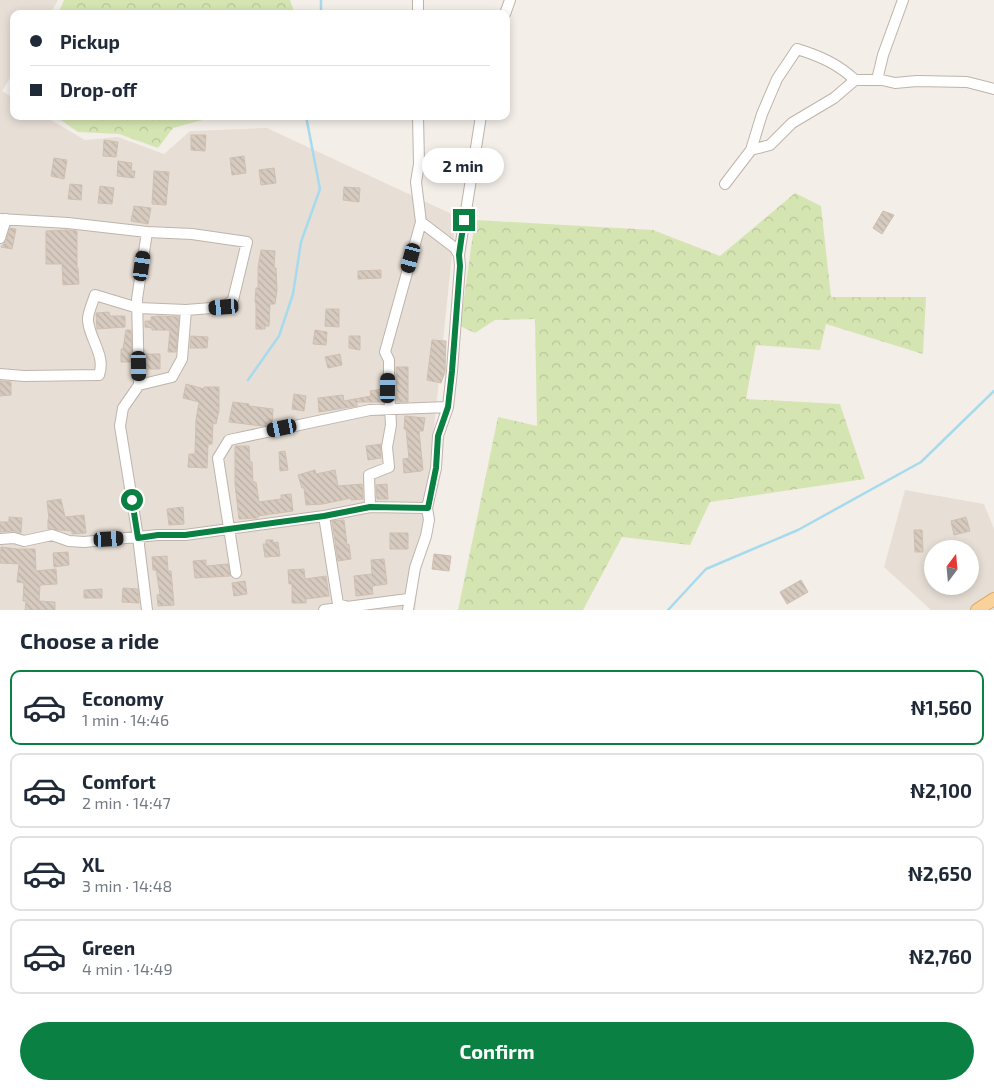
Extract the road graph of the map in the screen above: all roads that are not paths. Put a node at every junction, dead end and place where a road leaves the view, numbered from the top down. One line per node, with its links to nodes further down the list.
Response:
1 (903, 0): 3 (street)
2 (855, 80): 3 (street); 7 (street); 7 (street)
3 (878, 80): 4 (street)
4 (994, 88)
5 (418, 120): 10 (street)
6 (480, 120): 13 (street)
7 (751, 150): 8 (street)
8 (726, 184)
9 (3, 219): 11 (street); 12 (street)
10 (421, 222): 13 (street); 19 (street)
11 (146, 232): 14 (street); 15 (street)
12 (0, 238)
13 (459, 255): 18 (street)
14 (138, 308): 15 (street); 16 (street); 17 (street)
15 (186, 310): 17 (street)
16 (0, 374)
17 (139, 385): 24 (street)
18 (448, 407): 19 (street); 21 (street)
19 (390, 410): 20 (street); 23 (street)
20 (370, 507): 21 (street); 22 (street)
21 (428, 508): 27 (street)
22 (324, 516): 23 (street); 29 (street)
23 (228, 528): 24 (street); 26 (street)
24 (138, 538): 25 (street); 30 (street)
25 (0, 539)
26 (236, 572)
27 (408, 599): 29 (street); 32 (street)
28 (991, 604): 33 (main road)
29 (345, 608): 31 (street)
30 (147, 610)
31 (324, 610)
32 (408, 610)
33 (977, 610)

